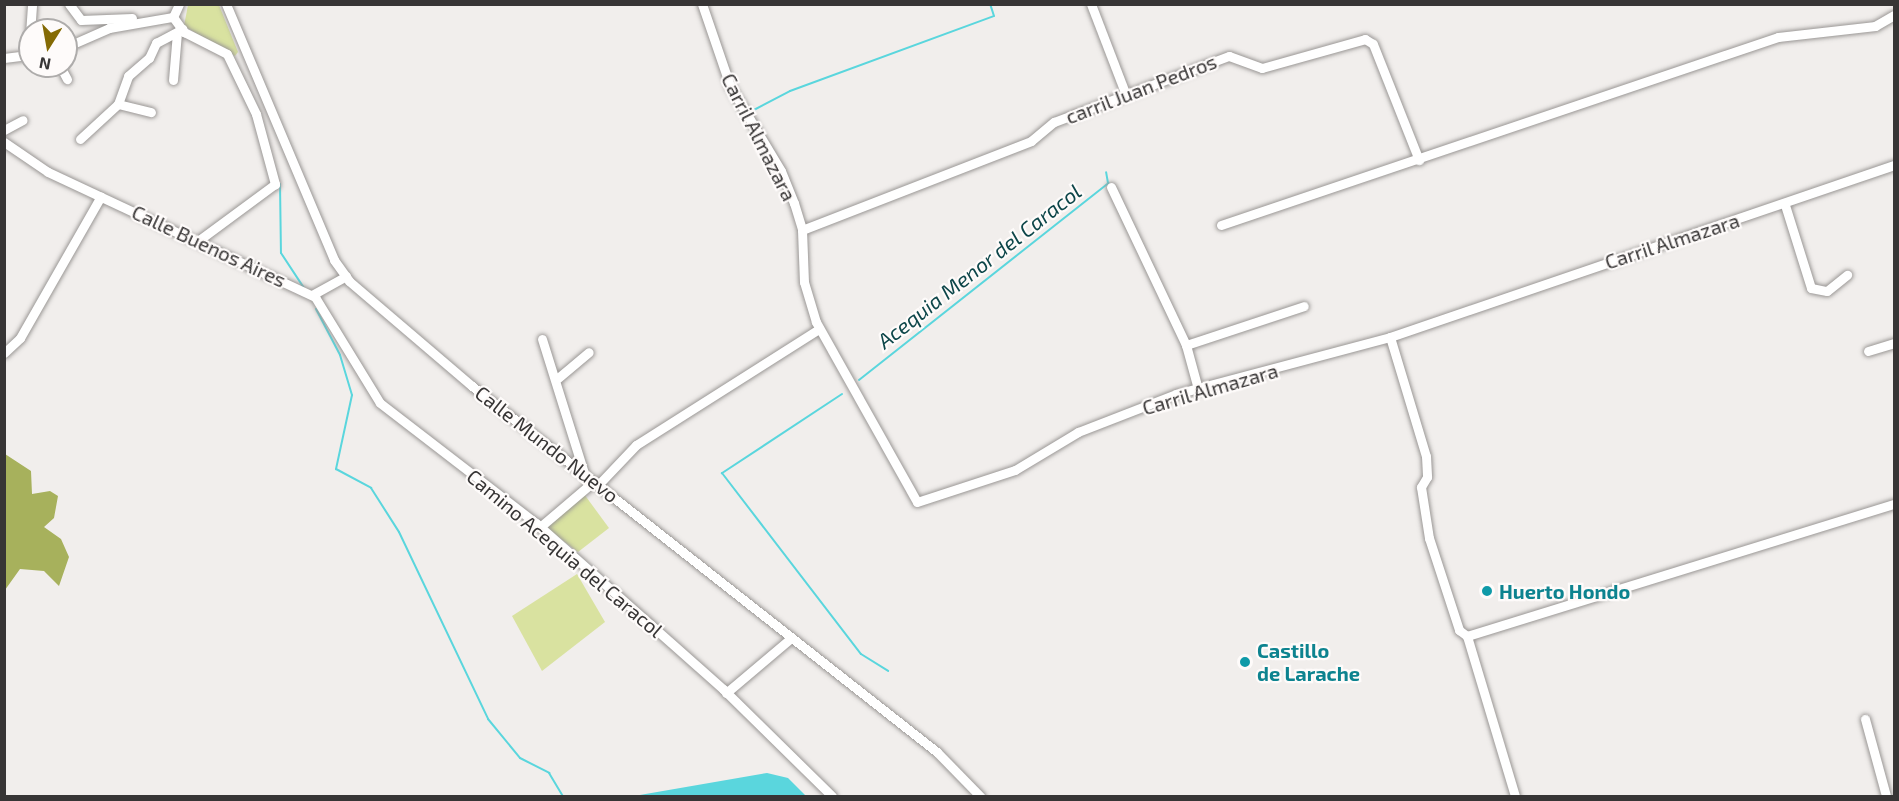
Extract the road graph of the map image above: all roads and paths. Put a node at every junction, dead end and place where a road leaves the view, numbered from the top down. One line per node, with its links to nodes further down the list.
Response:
1 (69, 4): 8 (street)
2 (179, 4): 7 (street)
3 (226, 4): 28 (street, Calle Mundo Nuevo)
4 (702, 4): 25 (street, Carril Almazara)
5 (1091, 4): 12 (street)
6 (1894, 15): 19 (street)
7 (173, 17): 8 (street); 9 (street)
8 (154, 20): 10 (street)
9 (179, 31): 11 (street); 13 (street); 26 (street)
10 (78, 42)
11 (172, 80)
12 (1126, 95): 19 (street, carril Juan Pedros); 25 (street, carril Juan Pedros)
13 (117, 104): 14 (street); 17 (street)
14 (151, 112)
15 (23, 120): 16 (street)
16 (4, 130)
17 (80, 140)
18 (4, 142): 22 (street, Calle Buenos Aires)
19 (1419, 160): 24 (street)
20 (1894, 165): 23 (street, Carril Almazara)
21 (1112, 187): 35 (street)
22 (101, 196): 26 (street, Calle Buenos Aires); 38 (street)
23 (1785, 204): 27 (street); 32 (street, Carril Almazara)
24 (1221, 225)
25 (801, 230): 31 (street, Carril Almazara)
26 (199, 240): 29 (street, Calle Buenos Aires)
27 (1847, 275)
28 (346, 276): 29 (street); 41 (street, Calle Mundo Nuevo)
29 (314, 296): 44 (street, Camino Acequia del Caracol)
30 (1304, 306): 35 (street)
31 (819, 329): 40 (street, Carril Almazara); 42 (street)
32 (1390, 337): 40 (street, Carril Almazara); 45 (street)
33 (542, 339): 39 (street)
34 (1894, 343): 36 (street)
35 (1186, 345): 40 (street)
36 (1868, 351)
37 (589, 352): 39 (street)
38 (4, 353)
39 (558, 378): 41 (street)
40 (1198, 389)
41 (584, 473): 42 (street, Calle Mundo Nuevo)
42 (596, 483): 44 (street); 46 (street, Calle Mundo Nuevo)
43 (1894, 504): 45 (street)
44 (540, 527): 47 (street, Camino Acequia del Caracol)
45 (1467, 636): 51 (street)
46 (791, 638): 47 (street); 50 (street, Calle Mundo Nuevo)
47 (726, 693): 49 (street, Camino Acequia del Caracol)
48 (1865, 719): 52 (street)
49 (832, 796)
50 (980, 796)
51 (1515, 796)
52 (1886, 796)

